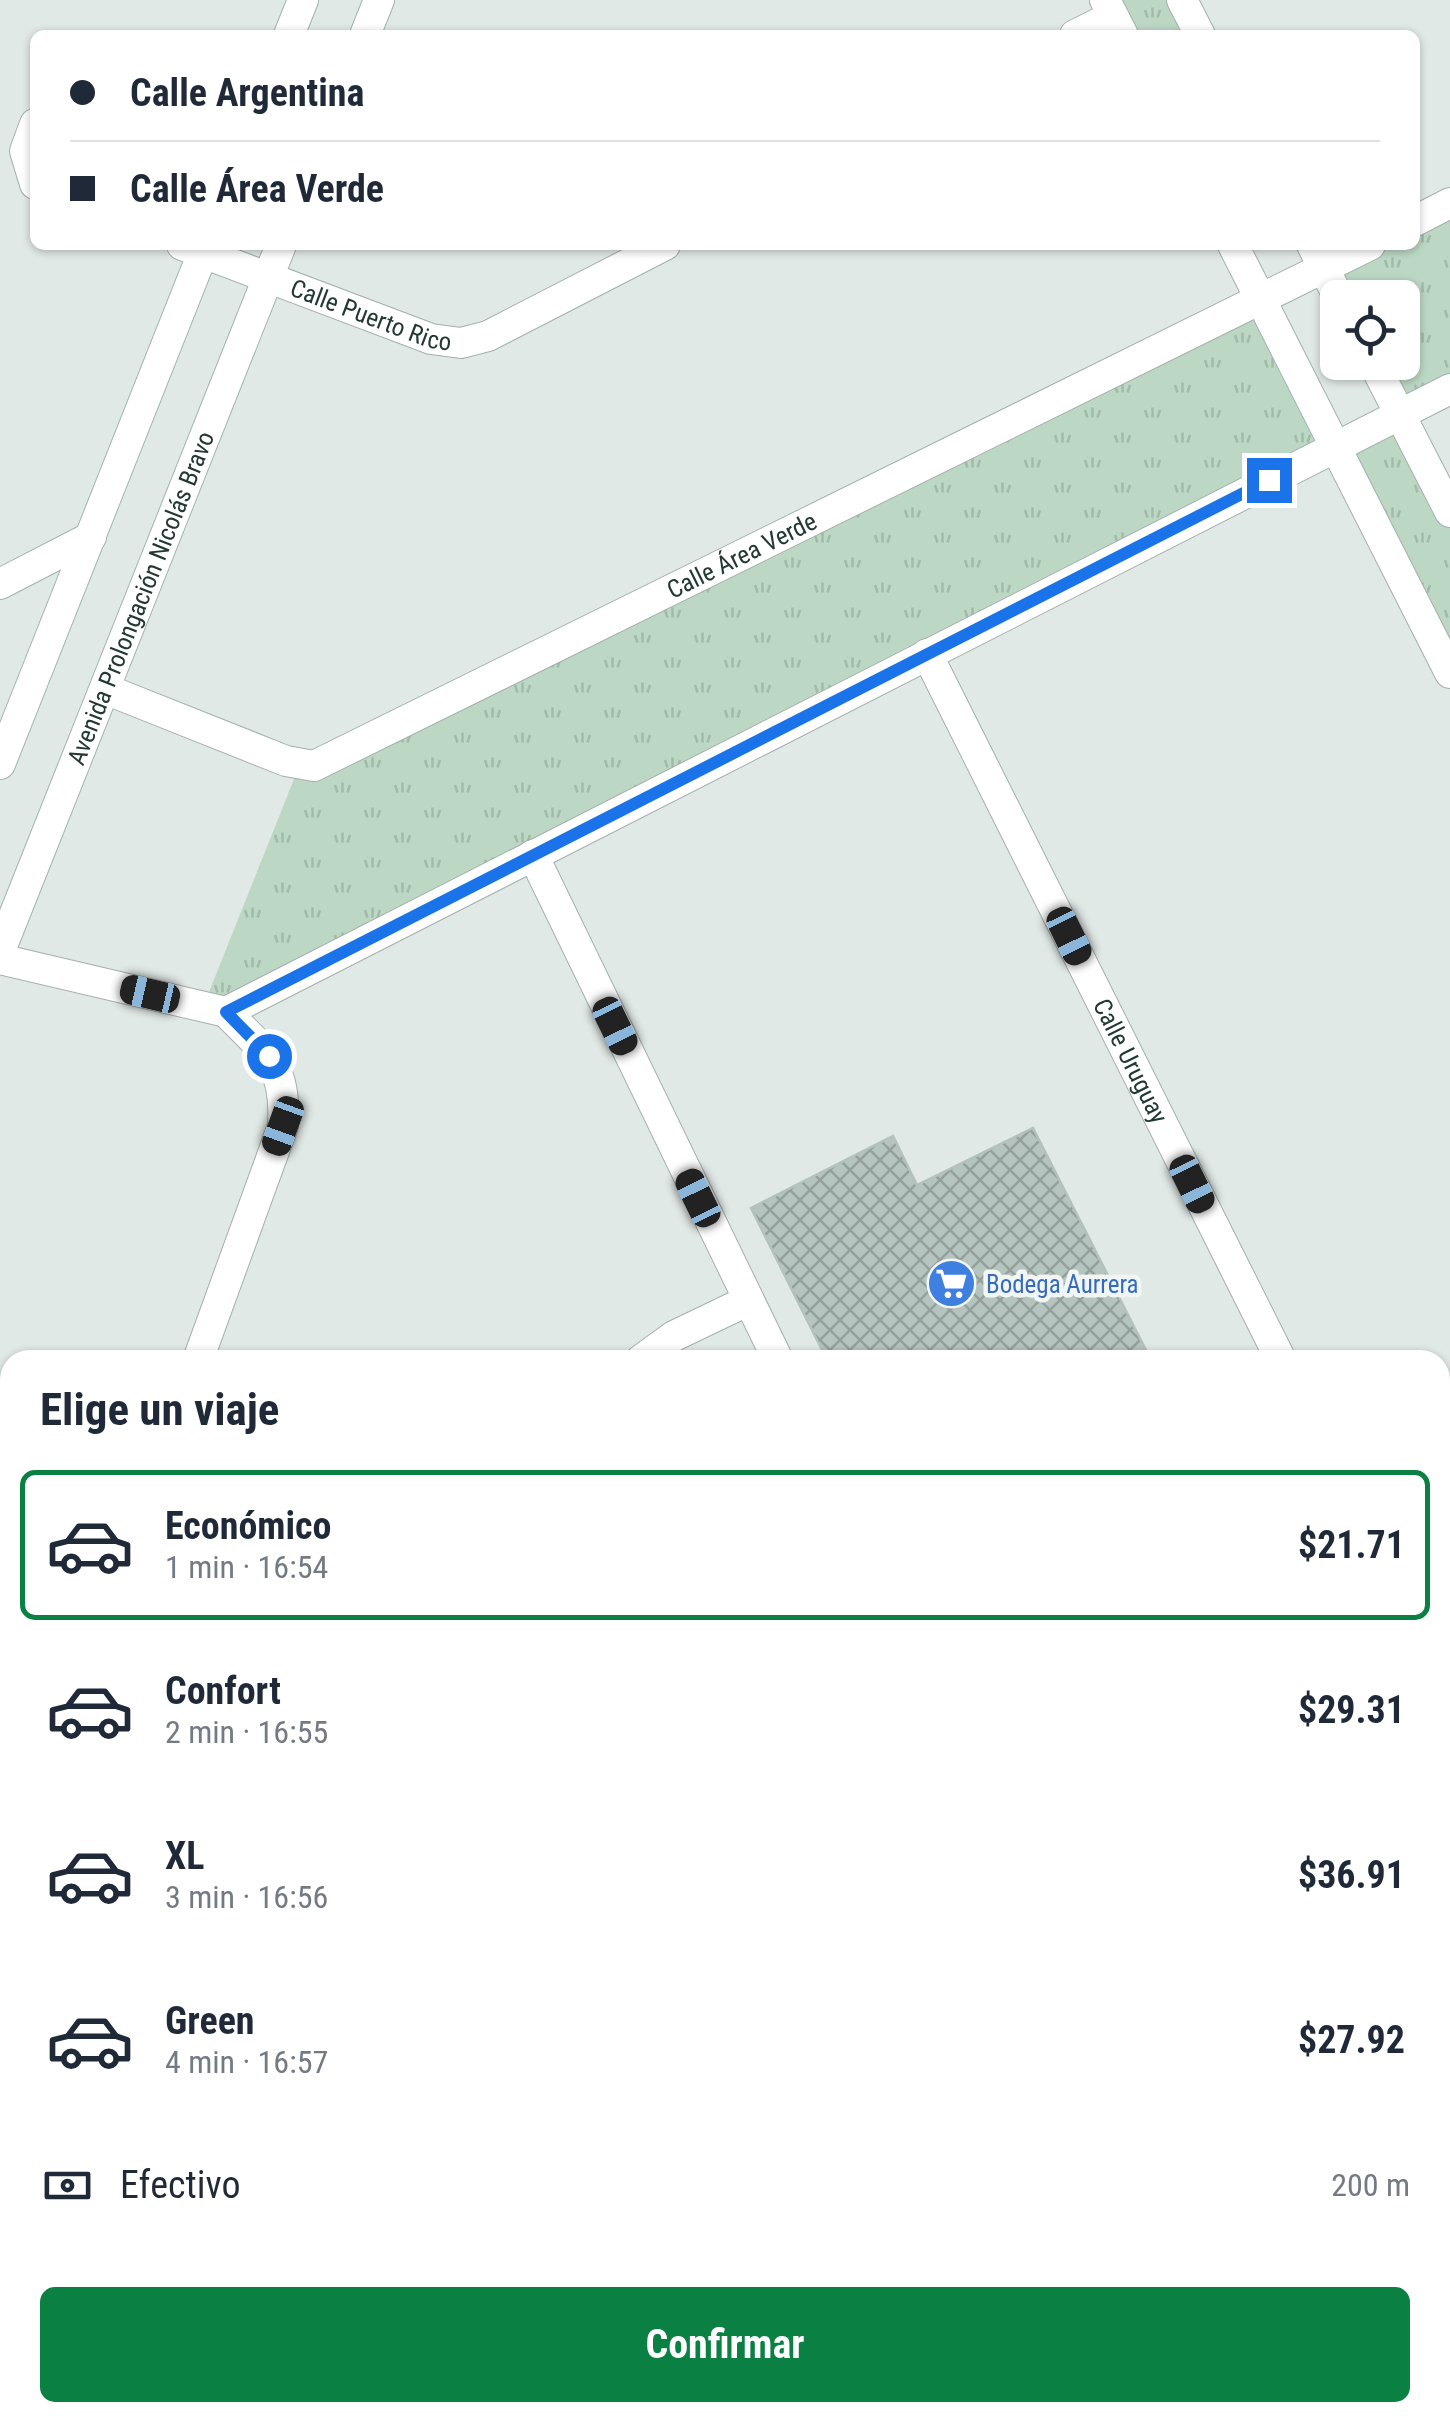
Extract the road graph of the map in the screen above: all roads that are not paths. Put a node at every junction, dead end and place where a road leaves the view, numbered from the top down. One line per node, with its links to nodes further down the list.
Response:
1 (303, 0): 5 (street)
2 (379, 0): 6 (street)
3 (1182, 0): 8 (street)
4 (1113, 17): 7 (street)
5 (291, 30)
6 (367, 30)
7 (1086, 30)
8 (1197, 30)
9 (30, 136): 10 (street)
10 (30, 169)
11 (1450, 203): 12 (street)
12 (1420, 219)
13 (196, 250): 28 (street)
14 (204, 250): 20 (street, Calle Puerto Rico)
15 (280, 250): 20 (street, Avenida Prolongación Nicolás Bravo)
16 (655, 250): 20 (street, Calle Puerto Rico)
17 (1236, 250): 22 (street)
18 (1348, 250): 19 (street, Calle Área Verde)
19 (1318, 257): 21 (street); 22 (street, Calle Área Verde)
20 (269, 276): 32 (street, Avenida Prolongación Nicolás Bravo)
21 (1330, 280)
22 (1262, 301): 26 (street); 32 (street, Calle Área Verde)
23 (1382, 380): 25 (street)
24 (1450, 388): 25 (street)
25 (1400, 414): 26 (street); 27 (street)
26 (1338, 446): 30 (street); 31 (street)
27 (1450, 512)
28 (90, 538): 29 (street); 33 (street)
29 (0, 584)
30 (927, 654): 34 (street); 42 (street, Calle Uruguay)
31 (1450, 673)
32 (104, 689): 35 (street, Avenida Prolongación Nicolás Bravo)
33 (0, 764)
34 (533, 855): 37 (street); 38 (street)
35 (0, 951)
36 (0, 959): 37 (street)
37 (226, 1012): 39 (street)
38 (747, 1301): 40 (street); 41 (street)
39 (202, 1350)
40 (655, 1350)
41 (773, 1350)
42 (1276, 1350)

